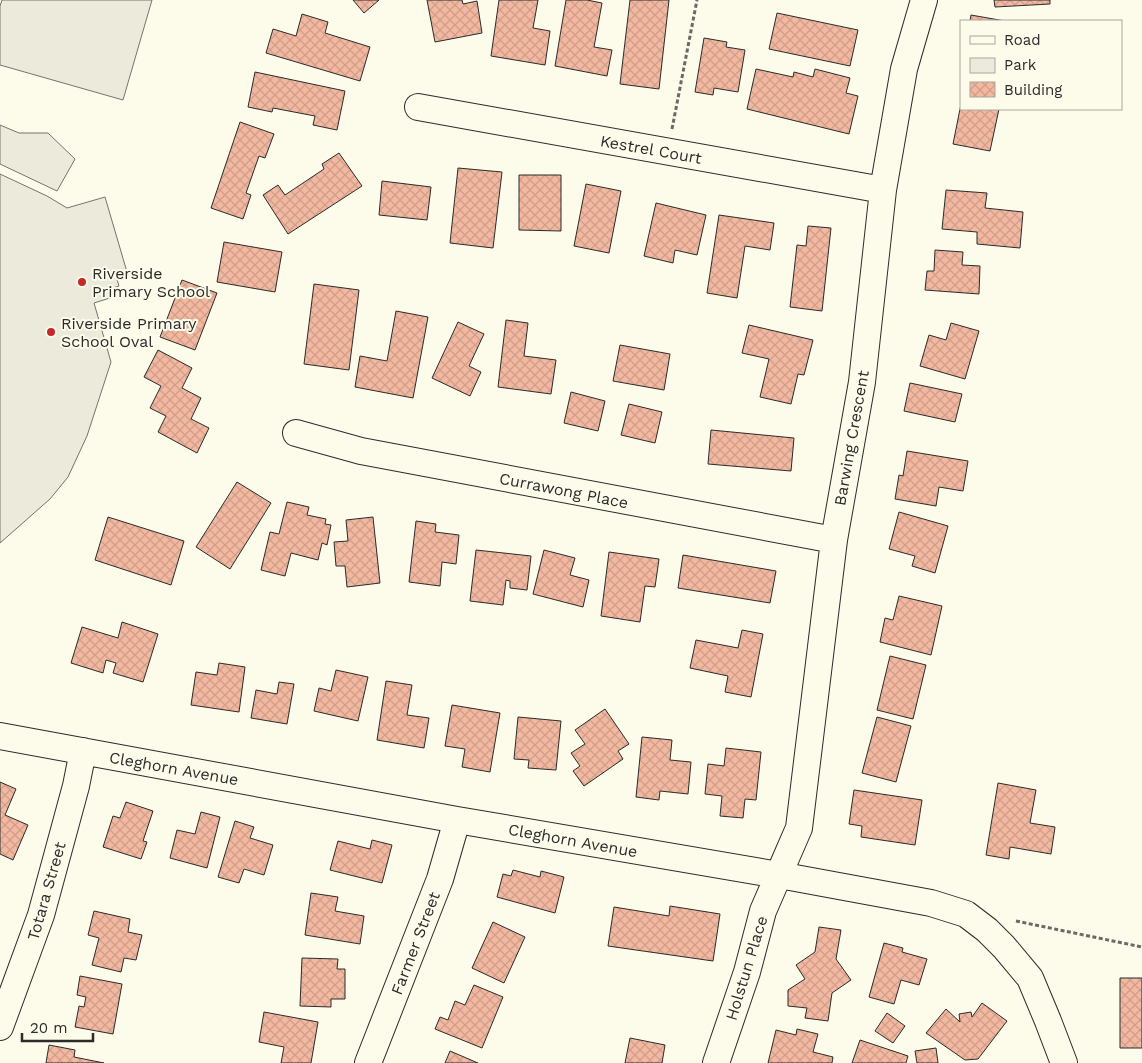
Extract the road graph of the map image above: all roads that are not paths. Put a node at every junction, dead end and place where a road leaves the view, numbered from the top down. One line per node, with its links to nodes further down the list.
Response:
1 (924, 0): 3 (street, Barwing Crescent)
2 (418, 107): 3 (street, Kestrel Court)
3 (883, 190): 5 (street, Barwing Crescent)
4 (296, 433): 5 (street, Currawong Place)
5 (834, 540): 9 (street, Barwing Crescent)
6 (0, 736): 7 (street, Cleghorn Avenue)
7 (83, 751): 8 (street, Cleghorn Avenue); 10 (street, Totara Street)
8 (457, 820): 9 (street, Cleghorn Avenue); 11 (street, Farmer Street)
9 (779, 875): 12 (street, Holstun Place); 13 (street, Cleghorn Avenue)
10 (0, 1028)
11 (368, 1063)
12 (716, 1063)
13 (1064, 1063)

